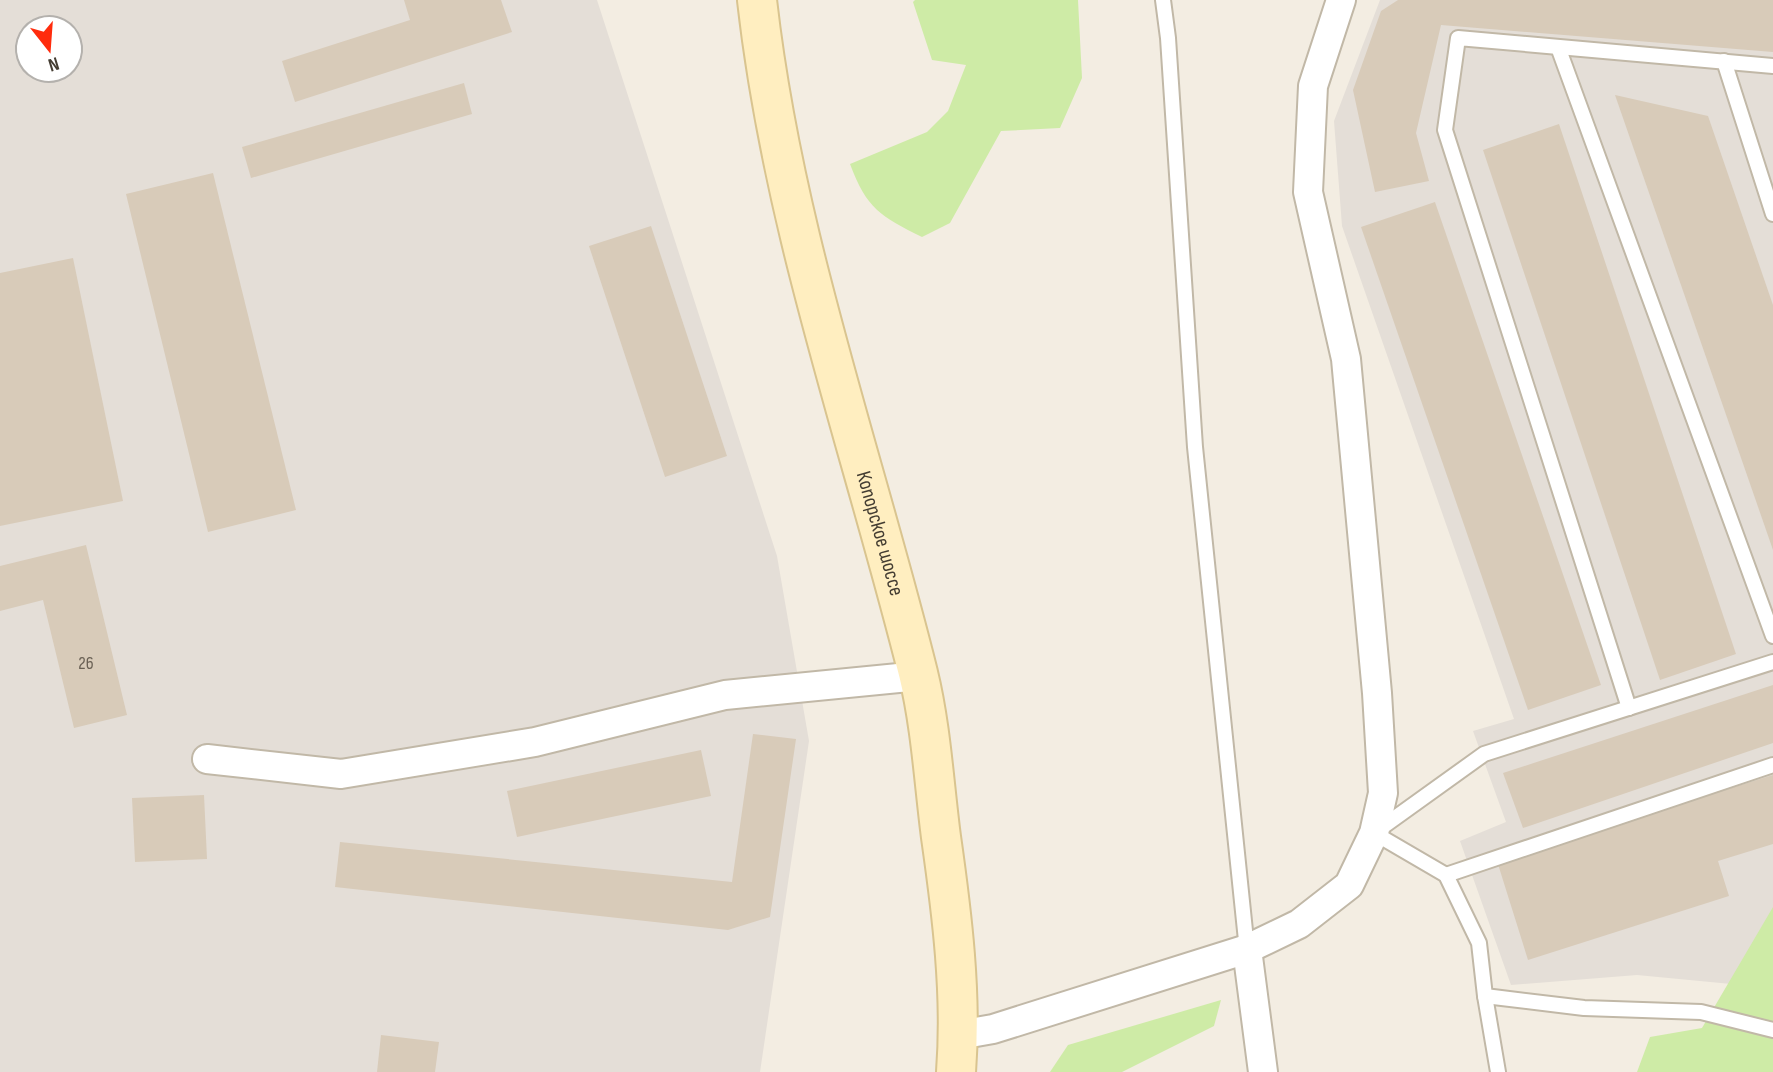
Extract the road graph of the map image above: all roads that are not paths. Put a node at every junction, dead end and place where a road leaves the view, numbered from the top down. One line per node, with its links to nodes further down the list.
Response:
1 (757, 0): 10 (main road, Копорское шоссе)
2 (1163, 0): 16 (lane)
3 (1341, 0): 14 (street)
4 (1558, 47): 5 (lane); 8 (lane); 11 (lane)
5 (1724, 61): 6 (lane); 7 (lane)
6 (1773, 66)
7 (1773, 214)
8 (1773, 636)
9 (1773, 662): 11 (lane)
10 (919, 676): 12 (street); 19 (main road, Копорское шоссе)
11 (1629, 708): 14 (lane)
12 (206, 760)
13 (1773, 765): 15 (lane)
14 (1374, 832): 15 (lane); 16 (street)
15 (1446, 875): 17 (lane)
16 (1247, 949): 19 (street); 21 (street)
17 (1485, 996): 18 (lane); 22 (lane)
18 (1773, 1030)
19 (959, 1035): 20 (main road, Копорское шоссе)
20 (956, 1072)
21 (1263, 1072)
22 (1498, 1072)

